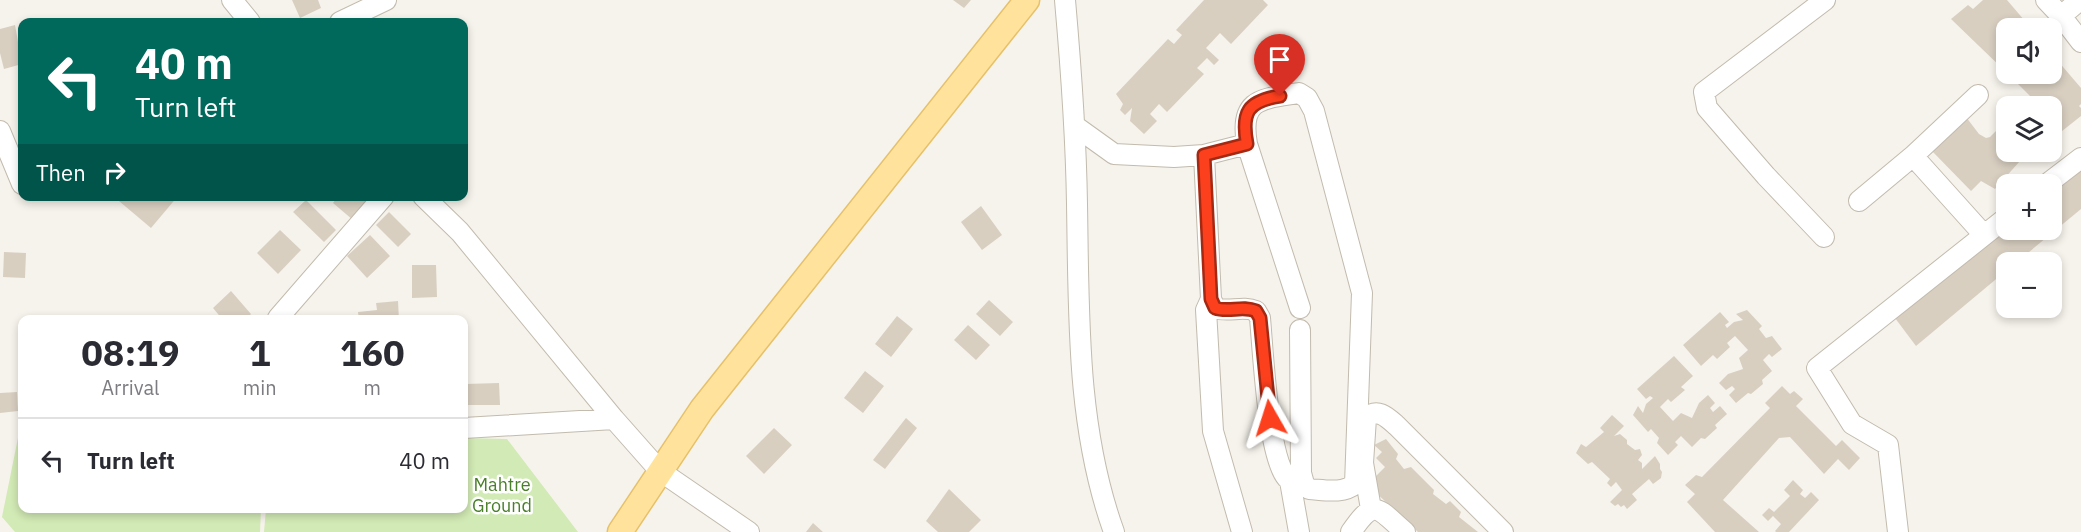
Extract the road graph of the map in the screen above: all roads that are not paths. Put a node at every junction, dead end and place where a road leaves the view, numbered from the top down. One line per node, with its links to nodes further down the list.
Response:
1 (232, 0): 9 (street)
2 (386, 0): 10 (street)
3 (1065, 0): 13 (street)
4 (1825, 0): 26 (street)
5 (2046, 0): 8 (street)
6 (2080, 0): 8 (street)
7 (1023, 2): 33 (main road)
8 (2061, 16): 11 (street)
9 (247, 18)
10 (348, 18)
11 (2081, 42)
12 (1978, 95): 17 (street)
13 (1076, 126): 16 (street); 38 (street)
14 (0, 131): 19 (street)
15 (1247, 144): 16 (street); 28 (street); 34 (street)
16 (1204, 155): 27 (street)
17 (1913, 156): 23 (street); 25 (street)
18 (2081, 158): 20 (street)
19 (18, 174)
20 (2061, 174)
21 (380, 201): 29 (street)
22 (428, 201): 31 (street)
23 (1860, 201)
24 (1996, 226): 25 (street)
25 (1984, 235): 44 (street)
26 (1824, 237)
27 (1211, 299): 34 (street); 39 (street)
28 (1300, 308)
29 (281, 315)
30 (1300, 330): 34 (street)
31 (614, 419): 32 (street); 33 (street)
32 (468, 428)
33 (660, 471): 36 (main road); 37 (street)
34 (1297, 483): 40 (street)
35 (1371, 509): 41 (street); 42 (street); 43 (street)
36 (620, 532)
37 (749, 532)
38 (1114, 532)
39 (1242, 532)
40 (1299, 532)
41 (1351, 532)
42 (1405, 532)
43 (1503, 532)
44 (1899, 532)

